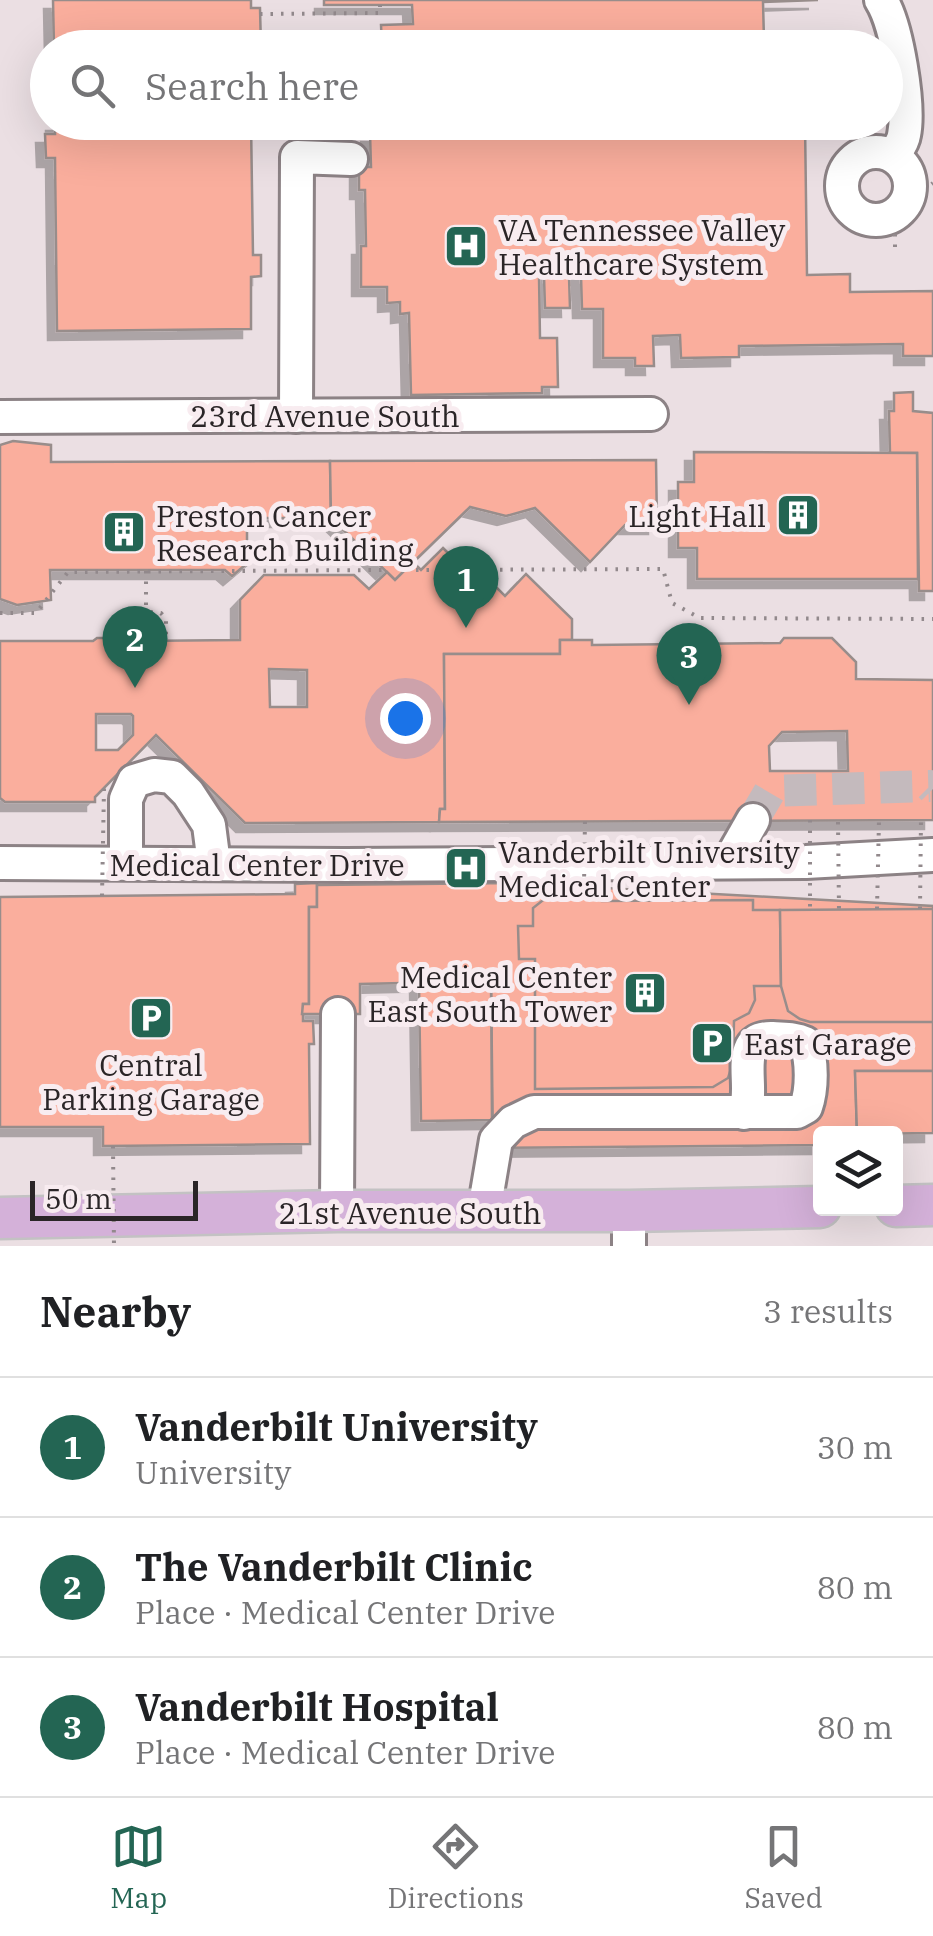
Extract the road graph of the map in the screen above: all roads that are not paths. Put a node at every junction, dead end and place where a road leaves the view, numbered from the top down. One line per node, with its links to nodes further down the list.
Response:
1 (881, 0): 2 (street)
2 (892, 30)
3 (903, 88): 5 (street)
4 (351, 159): 7 (street)
5 (906, 164)
6 (651, 414): 7 (street, 23rd Avenue South)
7 (296, 416): 8 (street, 23rd Avenue South)
8 (0, 417)
9 (754, 820): 11 (street)
10 (933, 855): 11 (street, Medical Center Drive)
11 (729, 862): 14 (street, Medical Center Drive)
12 (0, 863): 13 (street, Medical Center Drive)
13 (126, 864): 14 (street, Medical Center Drive); 14 (street)
14 (214, 864)
15 (338, 1014): 20 (street)
16 (744, 1113): 21 (street)
17 (933, 1205): 18 (main road)
18 (903, 1206)
19 (813, 1208): 23 (main road, 21st Avenue South)
20 (337, 1211): 21 (main road, 21st Avenue South); 22 (main road, 21st Avenue South)
21 (484, 1211): 23 (main road, 21st Avenue South)
22 (0, 1218)
23 (629, 1228)

